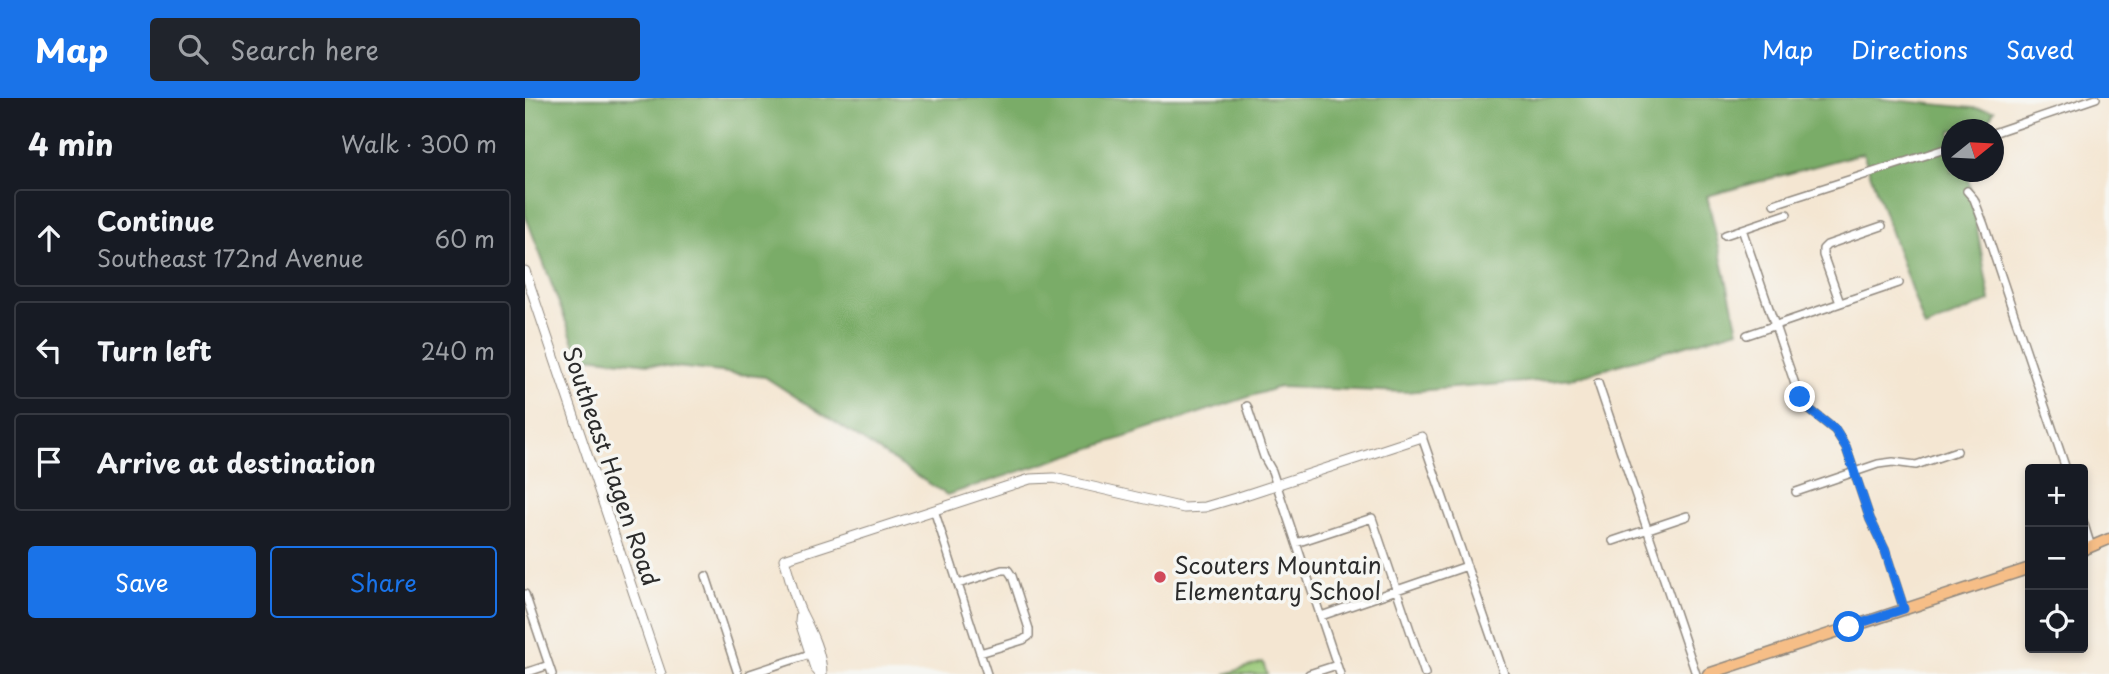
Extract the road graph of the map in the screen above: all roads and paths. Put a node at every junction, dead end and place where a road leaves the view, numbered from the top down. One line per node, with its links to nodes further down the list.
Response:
1 (2096, 98): 2 (street)
2 (2004, 129)
3 (1941, 150): 5 (street)
4 (1967, 191): 19 (street)
5 (1774, 204)
6 (1787, 214): 8 (street)
7 (1882, 226): 12 (street)
8 (1742, 229): 9 (street); 13 (street)
9 (1725, 235)
10 (525, 271): 45 (street, Southeast Hagen Road)
11 (1899, 283): 12 (street)
12 (1840, 303): 13 (street)
13 (1775, 326): 14 (street); 20 (street)
14 (1747, 335)
15 (1598, 383): 25 (street)
16 (1247, 406): 21 (street)
17 (1422, 437): 21 (street); 30 (street)
18 (1957, 450): 20 (street)
19 (2064, 464)
20 (1855, 473): 22 (street); 36 (street)
21 (1277, 485): 23 (street); 28 (street)
22 (1796, 492)
23 (934, 510): 33 (street); 37 (street)
24 (1687, 516): 25 (street)
25 (1647, 529): 27 (street); 54 (street)
26 (2109, 539): 29 (main road)
27 (1613, 541)
28 (1296, 543): 34 (street); 38 (street)
29 (2088, 549)
30 (1467, 566): 34 (street); 53 (street)
31 (2025, 570): 36 (main road)
32 (706, 576): 46 (street)
33 (958, 584): 39 (street); 39 (street)
34 (1397, 590): 38 (street); 52 (street)
35 (525, 595): 41 (street)
36 (1904, 609): 55 (main road)
37 (801, 612): 40 (street); 48 (street)
38 (1321, 616): 42 (street)
39 (980, 653): 49 (street)
40 (810, 654): 47 (street); 48 (street)
41 (549, 665): 43 (street); 44 (street)
42 (1337, 665): 50 (street); 51 (street)
43 (525, 673)
44 (552, 674)
45 (661, 674)
46 (738, 674)
47 (750, 674)
48 (821, 674)
49 (987, 674)
50 (1309, 674)
51 (1340, 674)
52 (1425, 674)
53 (1504, 674)
54 (1696, 674)
55 (1708, 674)

